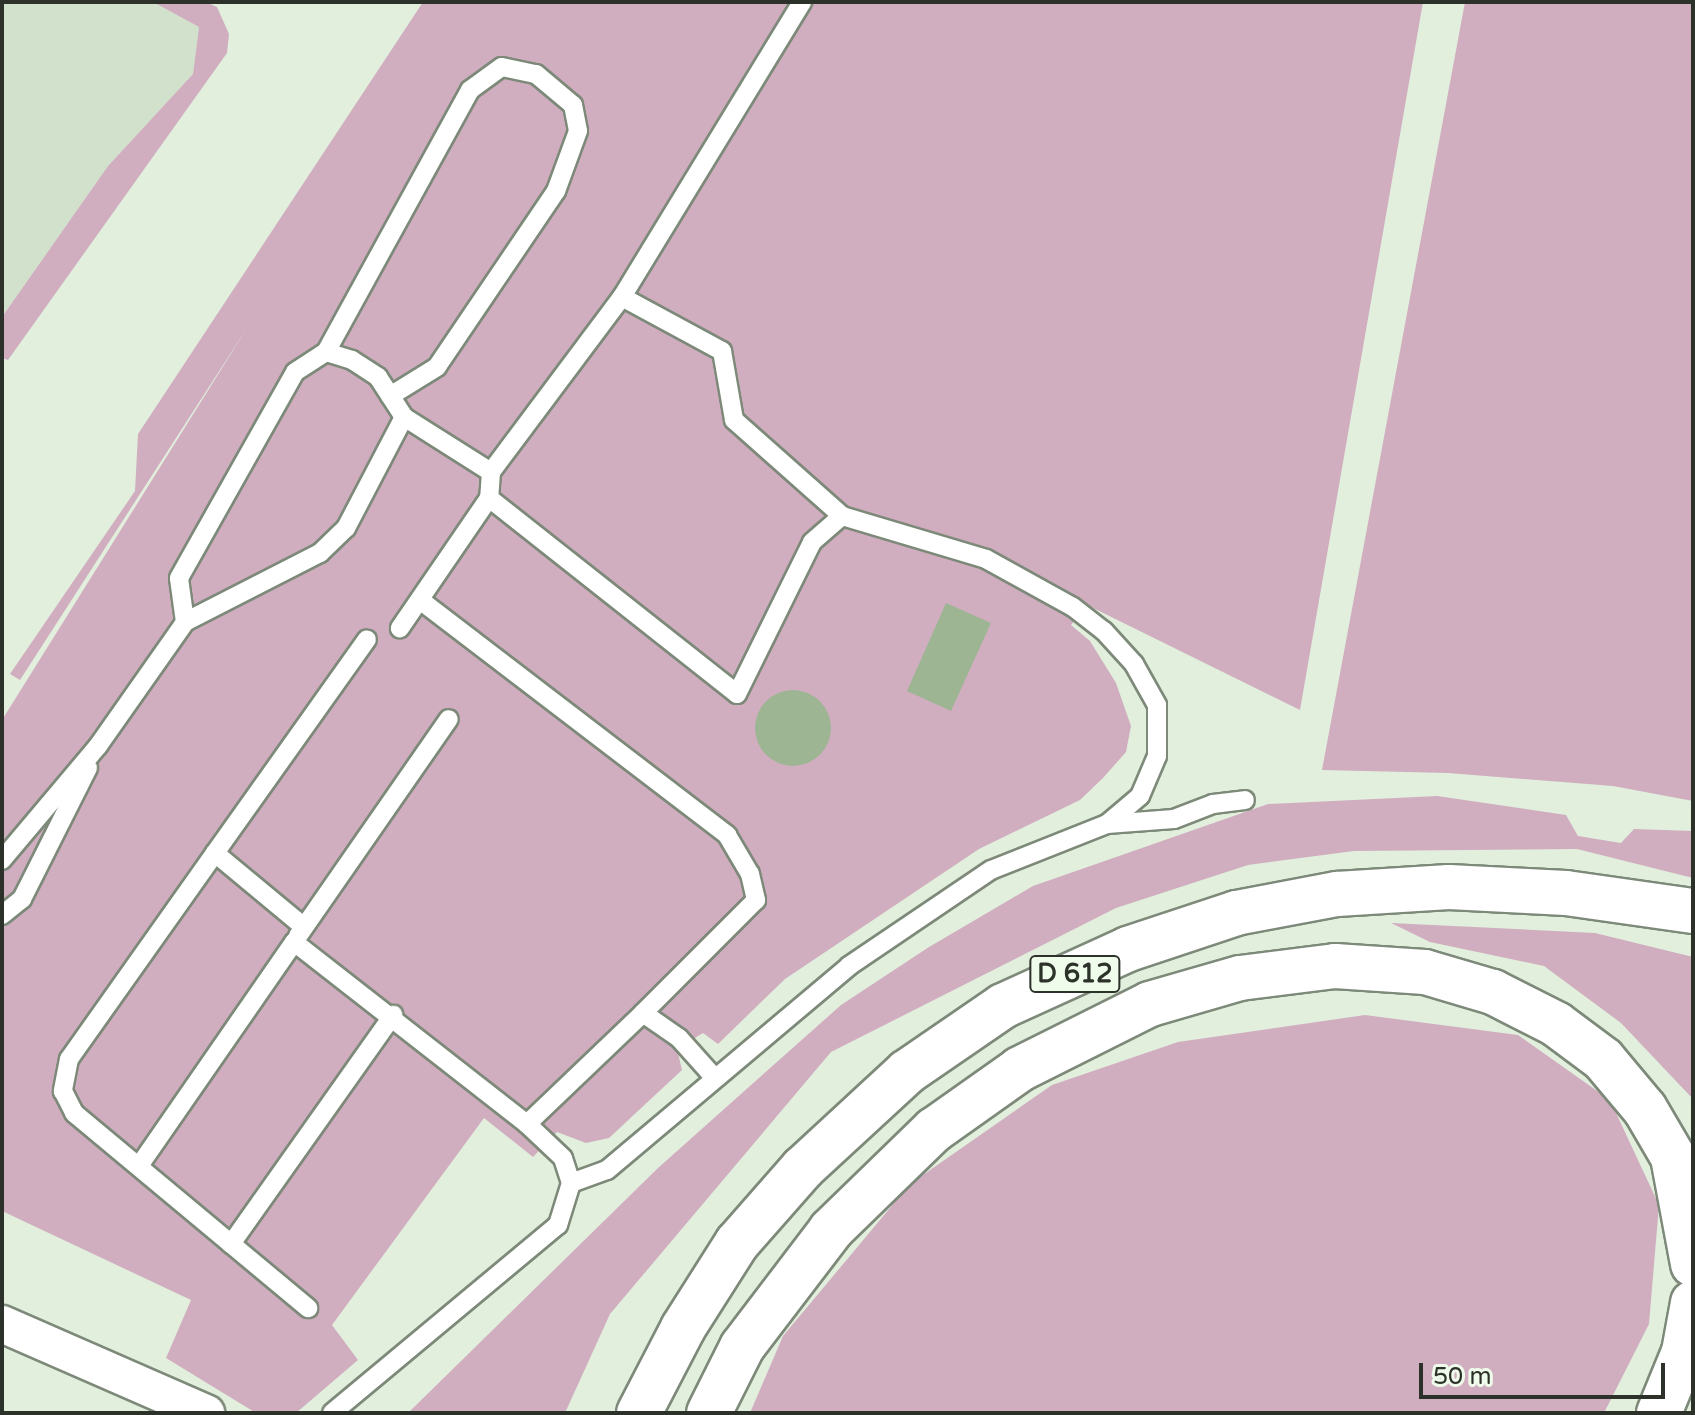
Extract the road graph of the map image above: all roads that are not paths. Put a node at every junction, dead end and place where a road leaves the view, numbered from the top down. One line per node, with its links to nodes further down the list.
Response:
1 (802, 2): 2 (lane)
2 (622, 297): 6 (lane); 8 (lane)
3 (326, 352): 4 (lane); 4 (lane); 10 (lane)
4 (390, 396): 5 (lane)
5 (404, 417): 6 (lane); 10 (lane)
6 (491, 472): 7 (lane)
7 (489, 498): 8 (lane); 9 (lane)
8 (842, 516): 16 (lane)
9 (420, 600): 11 (lane); 22 (lane)
10 (185, 622): 14 (lane)
11 (400, 628)
12 (367, 639): 17 (lane)
13 (449, 719): 21 (lane)
14 (98, 746): 18 (lane); 20 (lane)
15 (1245, 800): 16 (lane)
16 (1107, 824): 24 (lane)
17 (215, 853): 21 (lane); 26 (lane)
18 (2, 860)
19 (1693, 911): 35 (highway, D 612)
20 (2, 915)
21 (299, 934): 23 (lane); 26 (lane)
22 (643, 1013): 24 (lane); 25 (lane)
23 (393, 1015): 25 (lane); 28 (lane)
24 (713, 1076): 27 (lane)
25 (527, 1124): 27 (lane)
26 (139, 1166): 28 (lane)
27 (571, 1183): 34 (lane)
28 (231, 1244): 31 (lane)
29 (1693, 1264): 36 (highway)
30 (1693, 1303): 37 (highway)
31 (308, 1308)
32 (2, 1324): 33 (street)
33 (206, 1413)
34 (332, 1413)
35 (639, 1413)
36 (709, 1413)
37 (1659, 1413)

